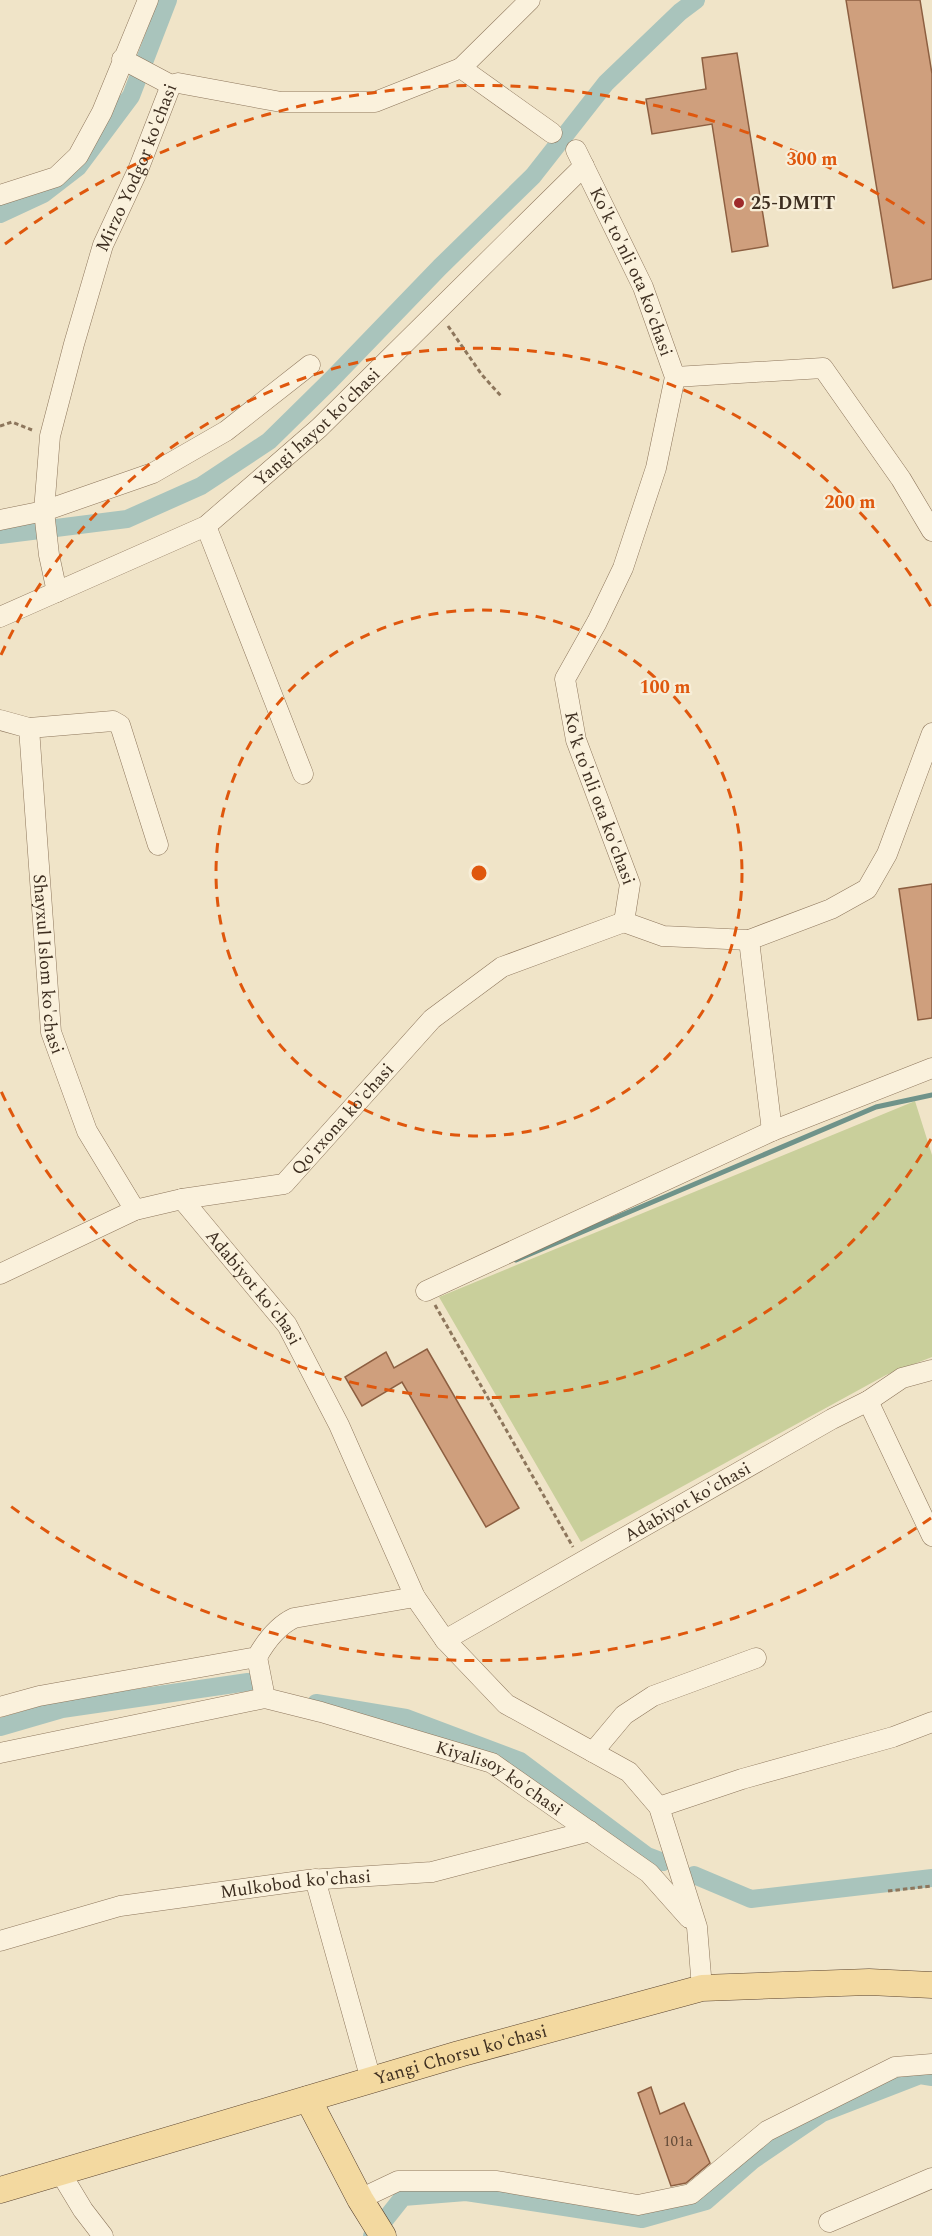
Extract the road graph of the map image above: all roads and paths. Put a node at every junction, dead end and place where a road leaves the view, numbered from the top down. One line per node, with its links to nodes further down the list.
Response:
1 (148, 0): 3 (street)
2 (530, 0): 4 (street)
3 (127, 61): 5 (street); 8 (street)
4 (461, 68): 5 (street, Mirzo Yodgor ko'chasi); 6 (street)
5 (164, 82): 14 (street, Mirzo Yodgor ko'chasi)
6 (552, 133)
7 (580, 158): 9 (street, Yangi hayot ko'chasi); 11 (street, Ko'k to'nli ota ko'chasi)
8 (0, 195)
9 (438, 311): 12 (path); 17 (street, Yangi hayot ko'chasi)
10 (310, 365): 15 (street)
11 (675, 377): 18 (street, Ko'k to'nli ota ko'chasi); 26 (street, Ko'k to'nli ota ko'chasi)
12 (501, 396)
13 (0, 426): 14 (path)
14 (51, 436): 15 (street, Mirzo Yodgor ko'chasi)
15 (44, 511): 16 (street); 19 (street, Mirzo Yodgor ko'chasi)
16 (0, 520)
17 (206, 526): 19 (street, Yangi hayot ko'chasi); 24 (street)
18 (932, 531)
19 (57, 592): 20 (street, Yangi hayot ko'chasi)
20 (0, 617)
21 (0, 720): 22 (street)
22 (28, 728): 25 (street); 31 (street, Shayxul Islom ko'chasi)
23 (932, 733): 27 (street)
24 (303, 774)
25 (158, 845)
26 (624, 922): 27 (street); 30 (street, Qo'rxona ko'chasi)
27 (749, 940): 29 (street)
28 (932, 1068): 29 (street)
29 (772, 1131): 33 (street)
30 (182, 1199): 31 (street, Qo'rxona ko'chasi); 38 (street, Adabiyot ko'chasi)
31 (135, 1210): 32 (street, Qo'rxona ko'chasi)
32 (0, 1274)
33 (426, 1291): 37 (path)
34 (932, 1370): 35 (street, Adabiyot ko'chasi)
35 (868, 1401): 36 (street); 37 (street, Adabiyot ko'chasi)
36 (932, 1536)
37 (582, 1562): 39 (street, Adabiyot ko'chasi)
38 (415, 1597): 39 (street, Adabiyot ko'chasi); 40 (street)
39 (445, 1640): 45 (street, Adabiyot ko'chasi)
40 (257, 1657): 42 (street); 43 (street)
41 (756, 1658): 45 (street)
42 (264, 1698): 46 (street, Kiyalisoy ko'chasi); 48 (street, Kiyalisoy ko'chasi)
43 (0, 1707)
44 (932, 1722): 47 (street)
45 (592, 1752): 47 (street, Adabiyot ko'chasi)
46 (0, 1754)
47 (659, 1807): 52 (street, Adabiyot ko'chasi)
48 (590, 1831): 49 (street, Mulkobod ko'chasi); 52 (street, Kiyalisoy ko'chasi)
49 (315, 1879): 53 (street, Mulkobod ko'chasi); 57 (street)
50 (932, 1886): 51 (path)
51 (888, 1891)
52 (697, 1927): 55 (street, Adabiyot ko'chasi)
53 (0, 1941)
54 (932, 1984): 55 (main road, Yangi Chorsu ko'chasi)
55 (702, 1988): 57 (main road, Yangi Chorsu ko'chasi)
56 (932, 2064): 62 (street)
57 (371, 2080): 58 (main road, Yangi Chorsu ko'chasi)
58 (308, 2099): 59 (main road, Yangi Chorsu ko'chasi); 62 (main road)
59 (60, 2172): 61 (main road, Yangi Chorsu ko'chasi); 64 (street)
60 (932, 2178): 63 (street)
61 (0, 2190)
62 (363, 2205): 65 (main road)
63 (829, 2222)
64 (103, 2236)
65 (383, 2236)

